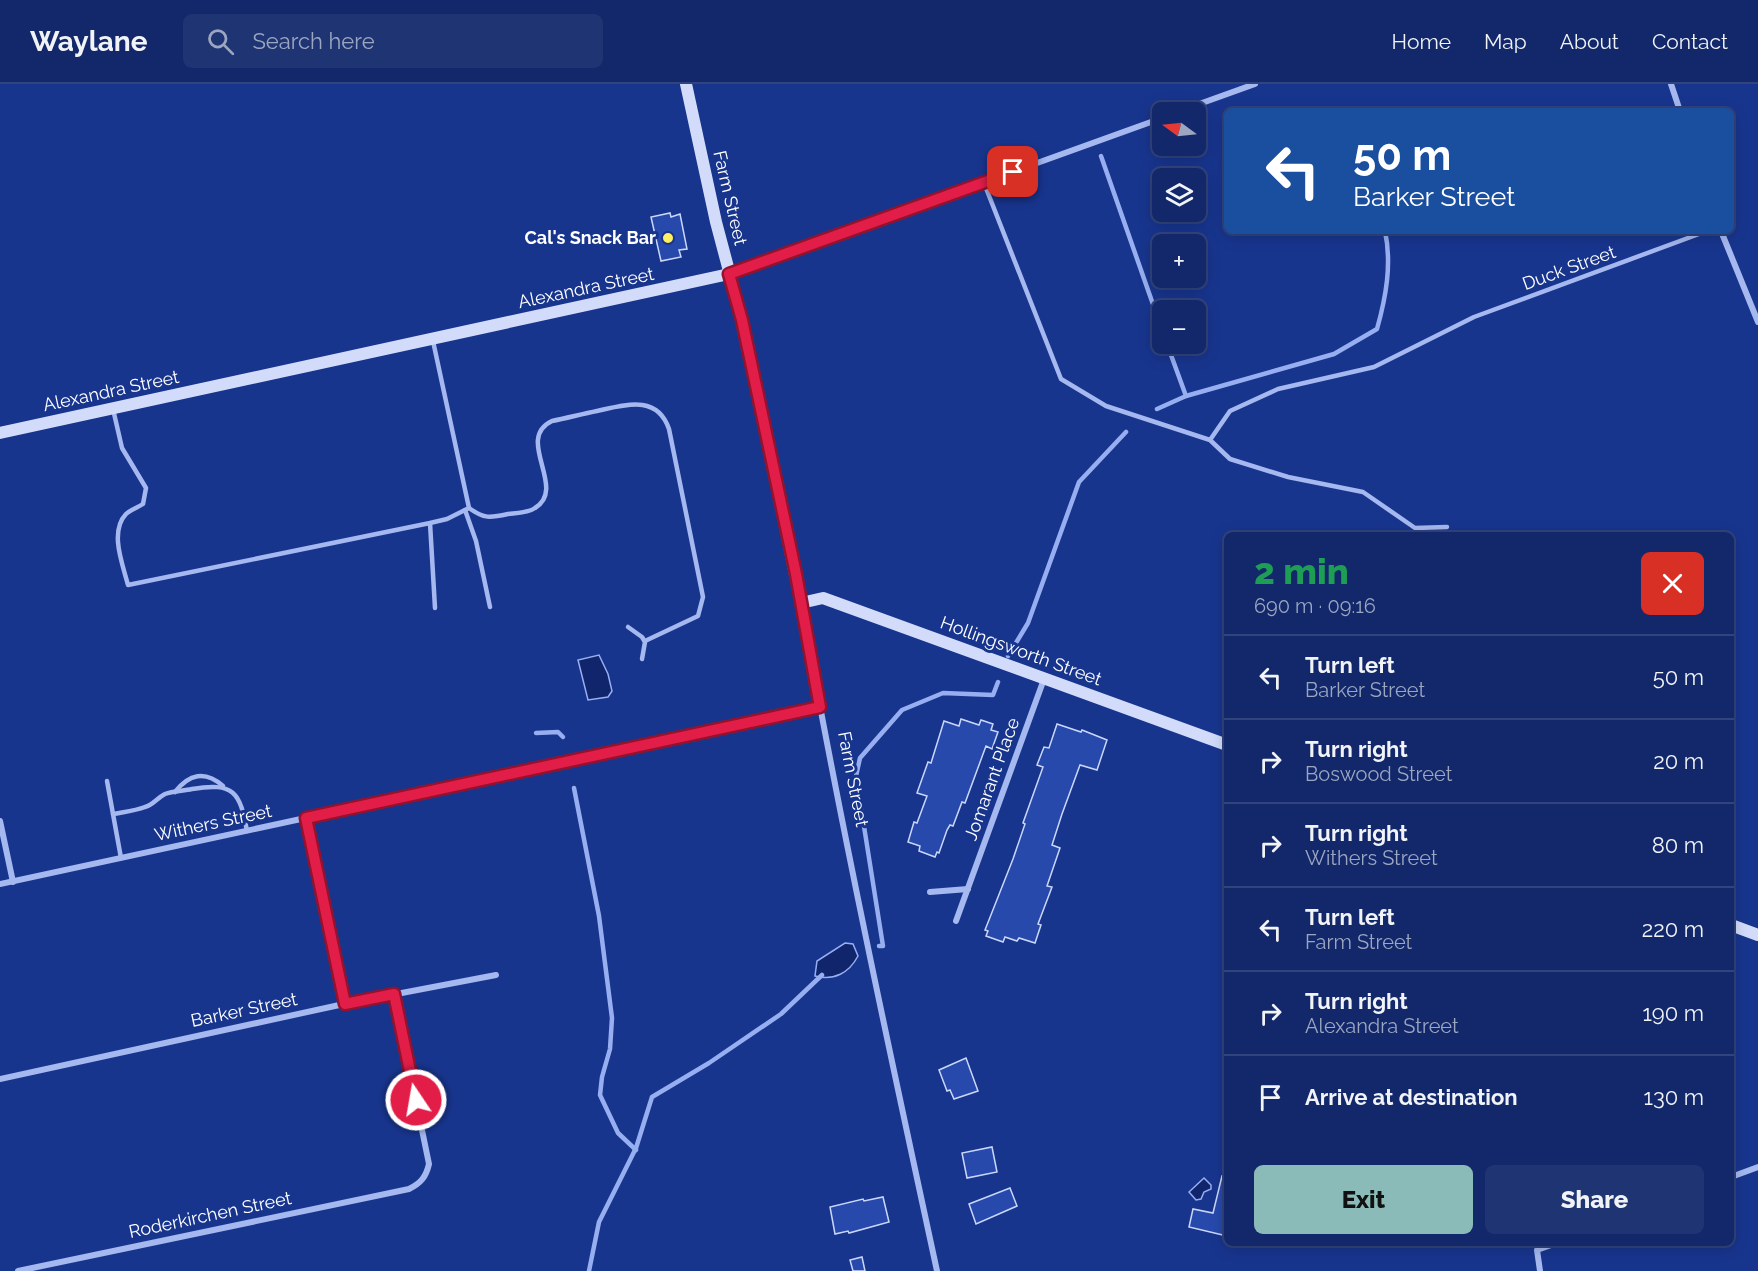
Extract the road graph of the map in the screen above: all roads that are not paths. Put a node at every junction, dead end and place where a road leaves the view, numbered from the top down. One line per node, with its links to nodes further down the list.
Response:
1 (686, 84): 10 (street, Farm Street)
2 (1255, 84): 4 (street)
3 (1671, 84): 5 (street)
4 (1205, 102)
5 (1679, 108)
6 (1152, 122): 7 (street, Alexandra Street)
7 (984, 183): 10 (street, Alexandra Street); 15 (lane)
8 (1699, 234): 15 (lane, Duck Street)
9 (1723, 234): 11 (street)
10 (729, 274): 12 (street, Alexandra Street); 19 (street, Farm Street)
11 (1758, 322)
12 (432, 340): 13 (street, Alexandra Street); 16 (lane)
13 (113, 409): 14 (street, Alexandra Street); 17 (lane)
14 (0, 433)
15 (1210, 440): 18 (lane)
16 (467, 509): 17 (lane); 20 (lane); 23 (lane)
17 (430, 523): 21 (lane)
18 (1447, 527)
19 (801, 603): 25 (street, Hollingsworth Street); 26 (street, Farm Street)
20 (490, 606)
21 (435, 608)
22 (628, 627): 23 (lane)
23 (645, 641): 24 (lane)
24 (642, 660)
25 (1044, 679): 27 (street, Hollingsworth Street); 38 (street, Jomarant Place)
26 (820, 707): 32 (street, Withers Street); 51 (street, Farm Street)
27 (1224, 744)
28 (106, 781): 31 (lane)
29 (226, 789): 30 (lane); 30 (lane); 34 (lane)
30 (175, 792): 31 (lane)
31 (113, 814): 35 (lane)
32 (306, 818): 34 (street, Withers Street); 45 (street)
33 (0, 821): 36 (street)
34 (247, 831): 35 (street, Withers Street)
35 (120, 858): 36 (street, Withers Street)
36 (13, 882): 37 (street, Withers Street)
37 (0, 884)
38 (968, 889): 39 (street); 40 (street, Jomarant Place)
39 (930, 892)
40 (956, 921)
41 (1734, 926): 42 (street)
42 (1758, 935)
43 (496, 975): 44 (street, Barker Street)
44 (394, 994): 45 (street, Barker Street); 50 (street, Roderkirchen Street)
45 (345, 1004): 46 (street, Barker Street)
46 (0, 1079)
47 (1758, 1167): 48 (street)
48 (1734, 1177)
49 (1536, 1247): 52 (street)
50 (18, 1271)
51 (937, 1271)
52 (1540, 1271)

